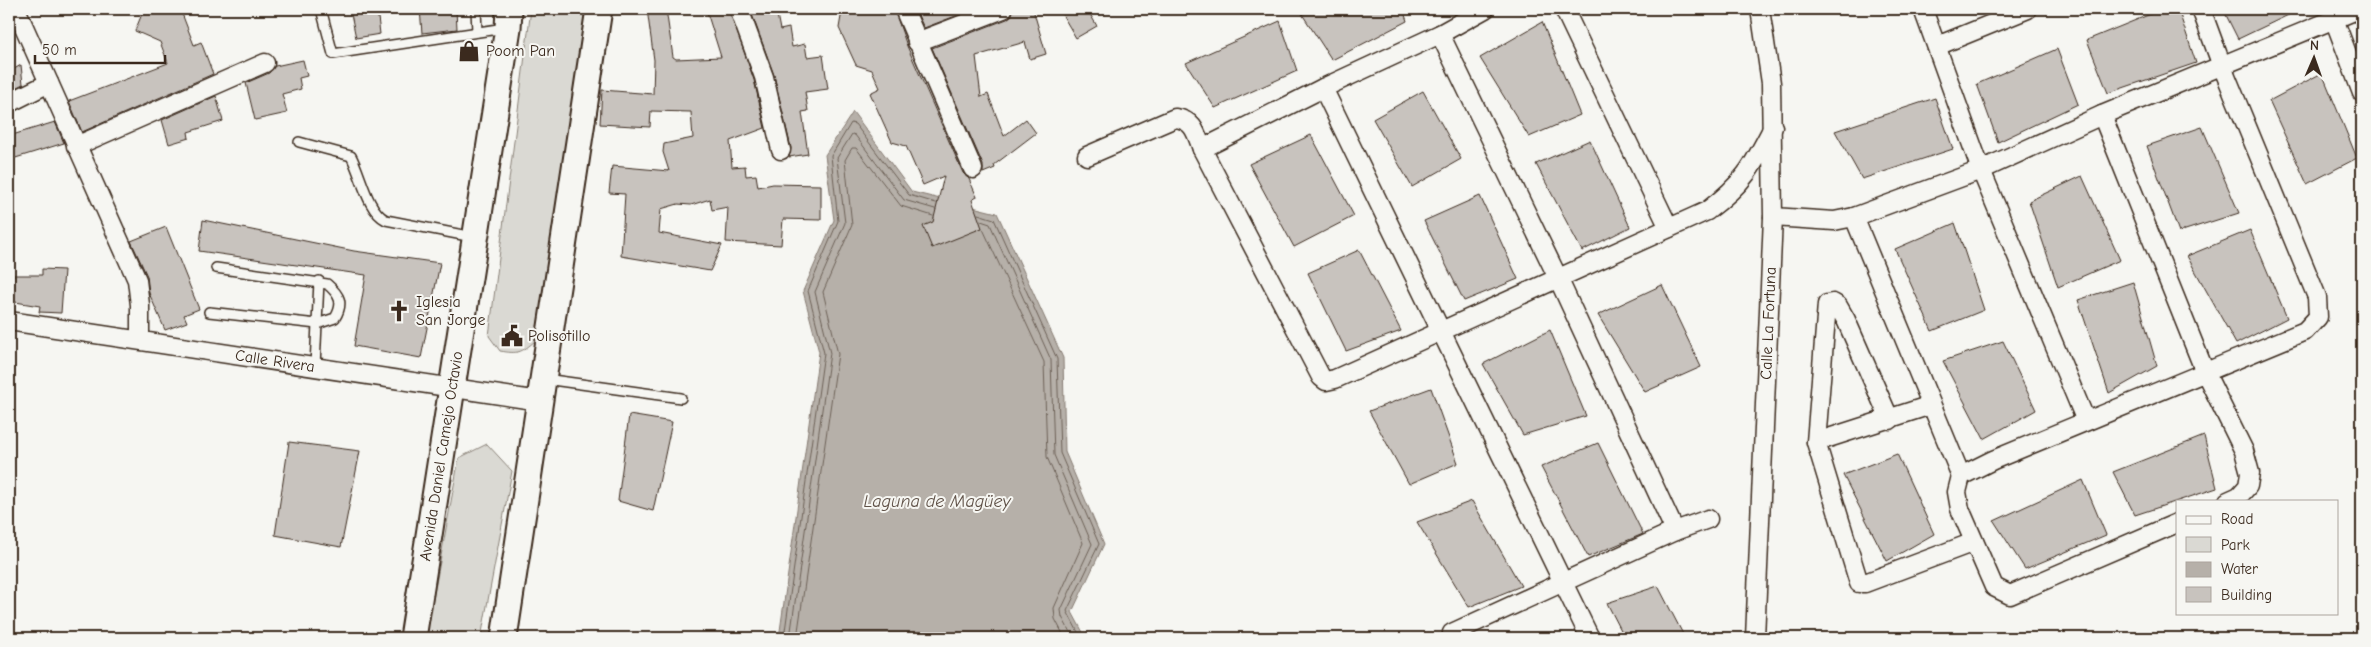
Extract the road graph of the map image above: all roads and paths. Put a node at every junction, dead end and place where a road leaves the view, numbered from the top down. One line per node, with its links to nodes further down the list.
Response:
1 (16, 9): 23 (street)
2 (321, 9): 17 (lane)
3 (476, 9): 17 (lane)
4 (599, 9): 51 (main road)
5 (739, 9): 32 (street)
6 (904, 9): 19 (street)
7 (1003, 9): 19 (street)
8 (1485, 9): 18 (street)
9 (1564, 9): 38 (street)
10 (1760, 9): 28 (street, Calle La Fortuna)
11 (2028, 9): 20 (street)
12 (2201, 9): 22 (street)
13 (2360, 9): 16 (street)
14 (1924, 12): 20 (street)
15 (509, 18): 17 (lane); 39 (main road, Avenida Daniel Camejo Octavio)
16 (2334, 19): 22 (street); 25 (street)
17 (477, 32)
18 (1440, 34): 24 (street); 41 (street)
19 (917, 42): 34 (street)
20 (1937, 46): 35 (street)
21 (265, 63): 30 (street)
22 (2222, 66): 27 (street); 49 (street)
23 (49, 84): 26 (street); 30 (street)
24 (1323, 88): 31 (street); 46 (street)
25 (2362, 93)
26 (9, 103)
27 (2102, 115): 35 (street); 49 (street)
28 (1773, 127): 36 (street, Calle La Fortuna); 38 (street)
29 (299, 142): 39 (lane)
30 (76, 146): 47 (street)
31 (1202, 149): 33 (street); 46 (street)
32 (781, 150)
33 (1087, 156)
34 (973, 169)
35 (1980, 170): 37 (street); 55 (street)
36 (1773, 217): 37 (street); 68 (street, Calle La Fortuna)
37 (1854, 217): 53 (street)
38 (1669, 228): 41 (street)
39 (476, 237): 50 (main road, Avenida Daniel Camejo Octavio)
40 (216, 268): 42 (lane)
41 (1558, 278): 46 (street); 61 (street)
42 (319, 282): 45 (lane); 45 (lane)
43 (209, 312): 45 (lane)
44 (9, 321): 47 (street, Calle Rivera)
45 (317, 324): 48 (lane)
46 (1440, 330): 63 (street)
47 (140, 340): 48 (street, Calle Rivera)
48 (315, 366): 50 (street, Calle Rivera)
49 (2205, 372): 55 (street); 58 (street)
50 (452, 386): 51 (street, Calle Rivera); 65 (main road, Avenida Daniel Camejo Octavio)
51 (541, 390): 52 (lane); 66 (main road)
52 (681, 398)
53 (1931, 405): 54 (street); 57 (street)
54 (1890, 420): 56 (street); 56 (street)
55 (2086, 422): 57 (street)
56 (1816, 442): 62 (street)
57 (1961, 476): 62 (street)
58 (2230, 500)
59 (1708, 519): 61 (street)
60 (2176, 523): 62 (street)
61 (1675, 531): 63 (street)
62 (1974, 542)
63 (1563, 584): 64 (street); 67 (street)
64 (1452, 633)
65 (413, 638)
66 (504, 638)
67 (1590, 638)
68 (1754, 638)

